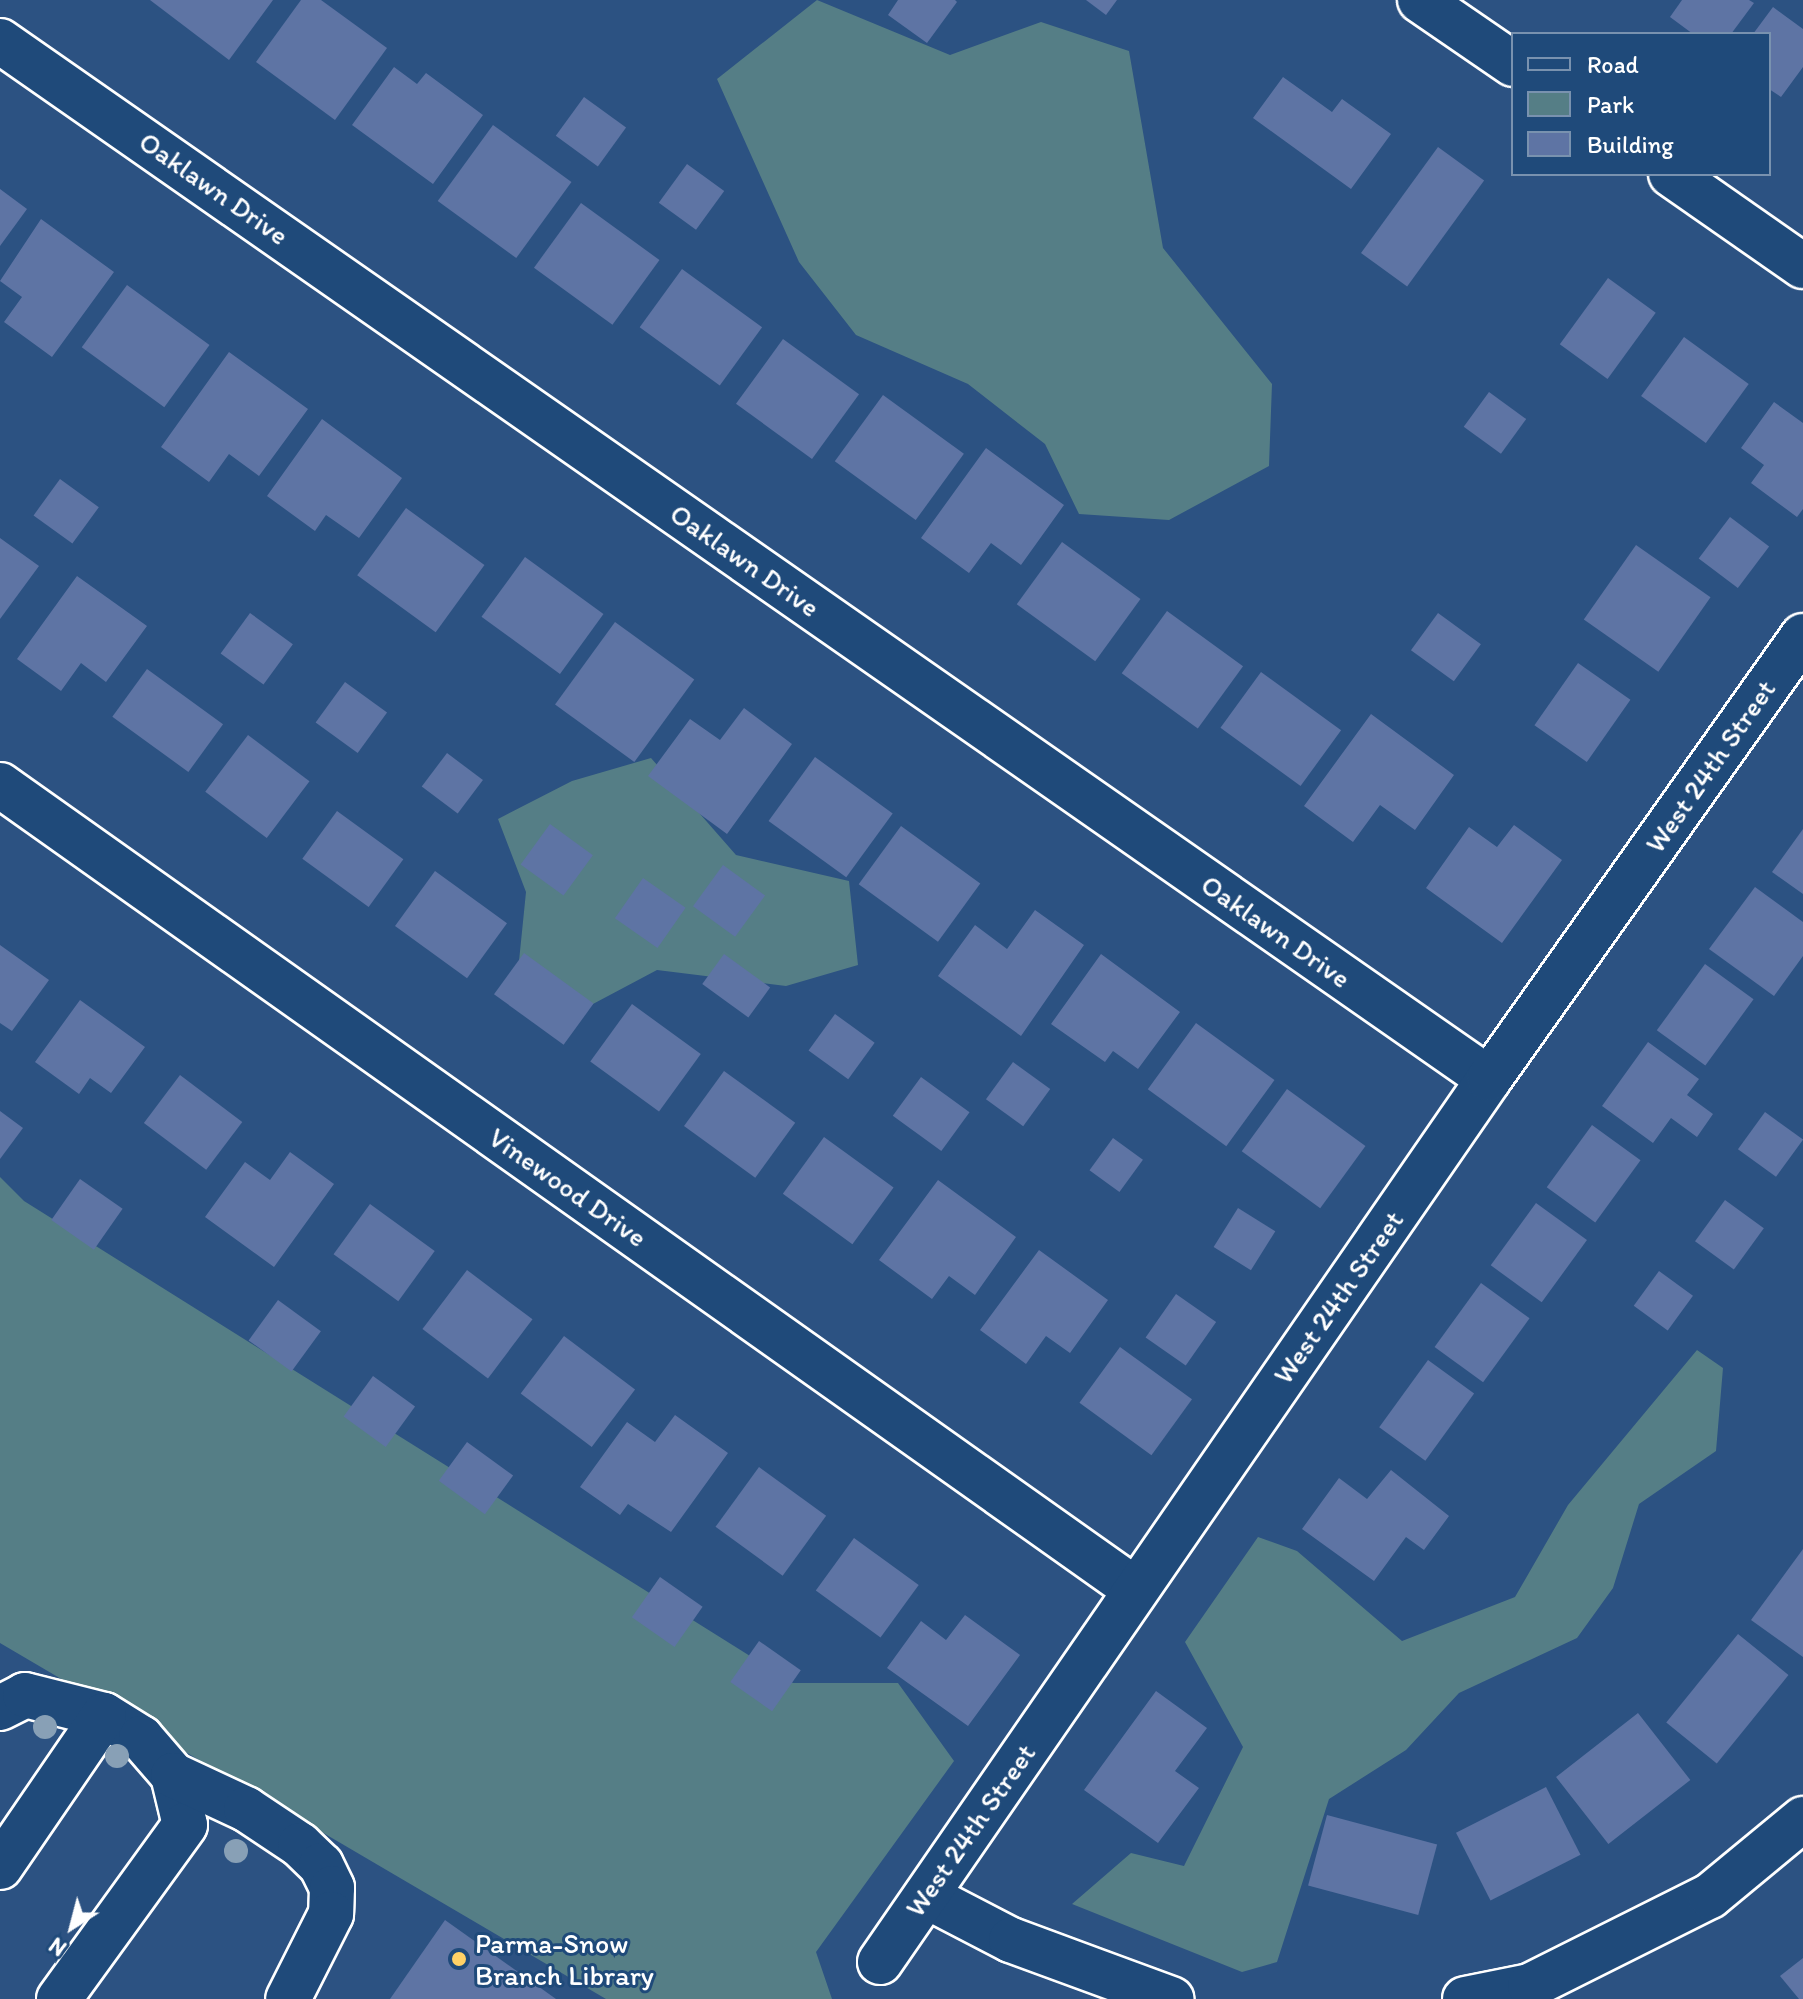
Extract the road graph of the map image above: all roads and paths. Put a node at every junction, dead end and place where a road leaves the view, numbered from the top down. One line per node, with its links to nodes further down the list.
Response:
1 (1420, 0): 3 (street)
2 (0, 41): 8 (street, Oaklawn Drive)
3 (1511, 63)
4 (1674, 176): 5 (street)
5 (1803, 266)
6 (1803, 636): 8 (street, West 24th Street)
7 (0, 785): 9 (street, Vinewood Drive)
8 (1489, 1079): 9 (street, West 24th Street)
9 (1136, 1590): 15 (street, West 24th Street)
10 (0, 1708): 11 (street)
11 (104, 1715): 12 (street); 14 (street)
12 (173, 1775): 17 (street); 18 (street)
13 (1803, 1819): 20 (street)
14 (0, 1867)
15 (926, 1896): 16 (street, West 24th Street); 19 (street)
16 (880, 1962)
17 (59, 1999)
18 (288, 1999)
19 (1171, 1999)
20 (1465, 1999)

